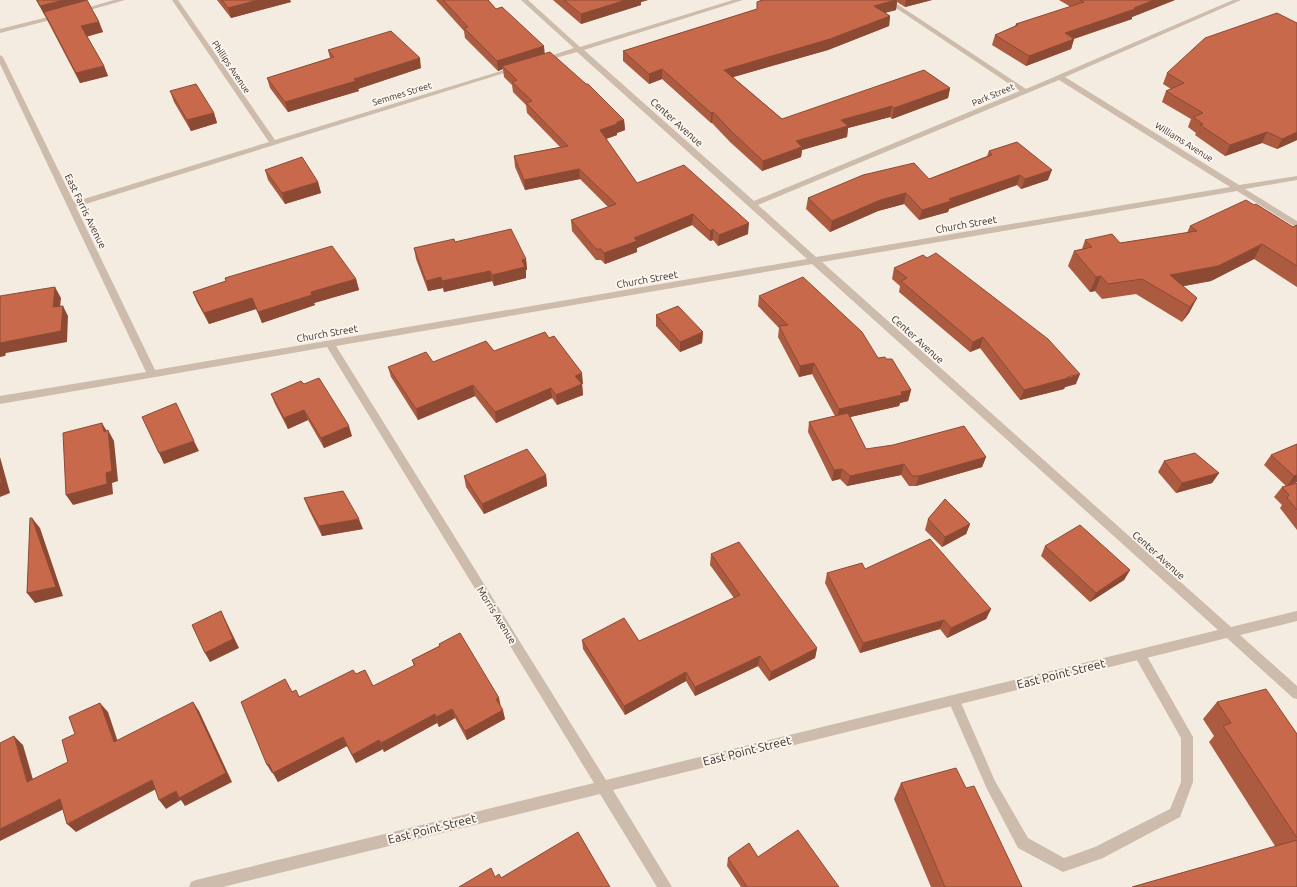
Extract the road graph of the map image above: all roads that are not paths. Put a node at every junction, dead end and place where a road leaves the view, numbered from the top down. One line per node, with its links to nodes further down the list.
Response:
1 (122, 0): 7 (street)
2 (175, 0): 12 (street, Phillips Avenue)
3 (524, 0): 8 (street, Center Avenue)
4 (740, 0): 8 (street, Semmes Street)
5 (887, 0): 11 (street)
6 (1238, 0): 10 (street, Park Street)
7 (0, 30)
8 (579, 49): 12 (street, Semmes Street); 15 (street, Center Avenue)
9 (0, 57): 16 (street, East Farris Avenue)
10 (1060, 77): 11 (street, Park Street); 14 (street, Williams Avenue)
11 (1025, 91): 15 (street, Park Street)
12 (272, 143): 16 (street, Semmes Street)
13 (1297, 178): 14 (street, Church Street)
14 (1239, 189): 17 (street, Williams Avenue); 18 (street, Church Street)
15 (752, 205): 18 (street, Center Avenue)
16 (71, 206): 20 (street, East Farris Avenue)
17 (1297, 225)
18 (815, 261): 19 (street, Church Street); 23 (street, Center Avenue)
19 (330, 344): 20 (street, Church Street); 27 (street, Morris Avenue)
20 (152, 374): 21 (street, Church Street)
21 (0, 400)
22 (1297, 616): 23 (street, East Point Street)
23 (1229, 633): 24 (street, East Point Street); 25 (street, Center Avenue)
24 (1140, 655): 26 (street, East Point Street); 26 (street)
25 (1297, 694)
26 (954, 700): 27 (street, East Point Street)
27 (603, 787): 28 (street, East Point Street); 29 (street, Morris Avenue)
28 (196, 887)
29 (665, 887)

